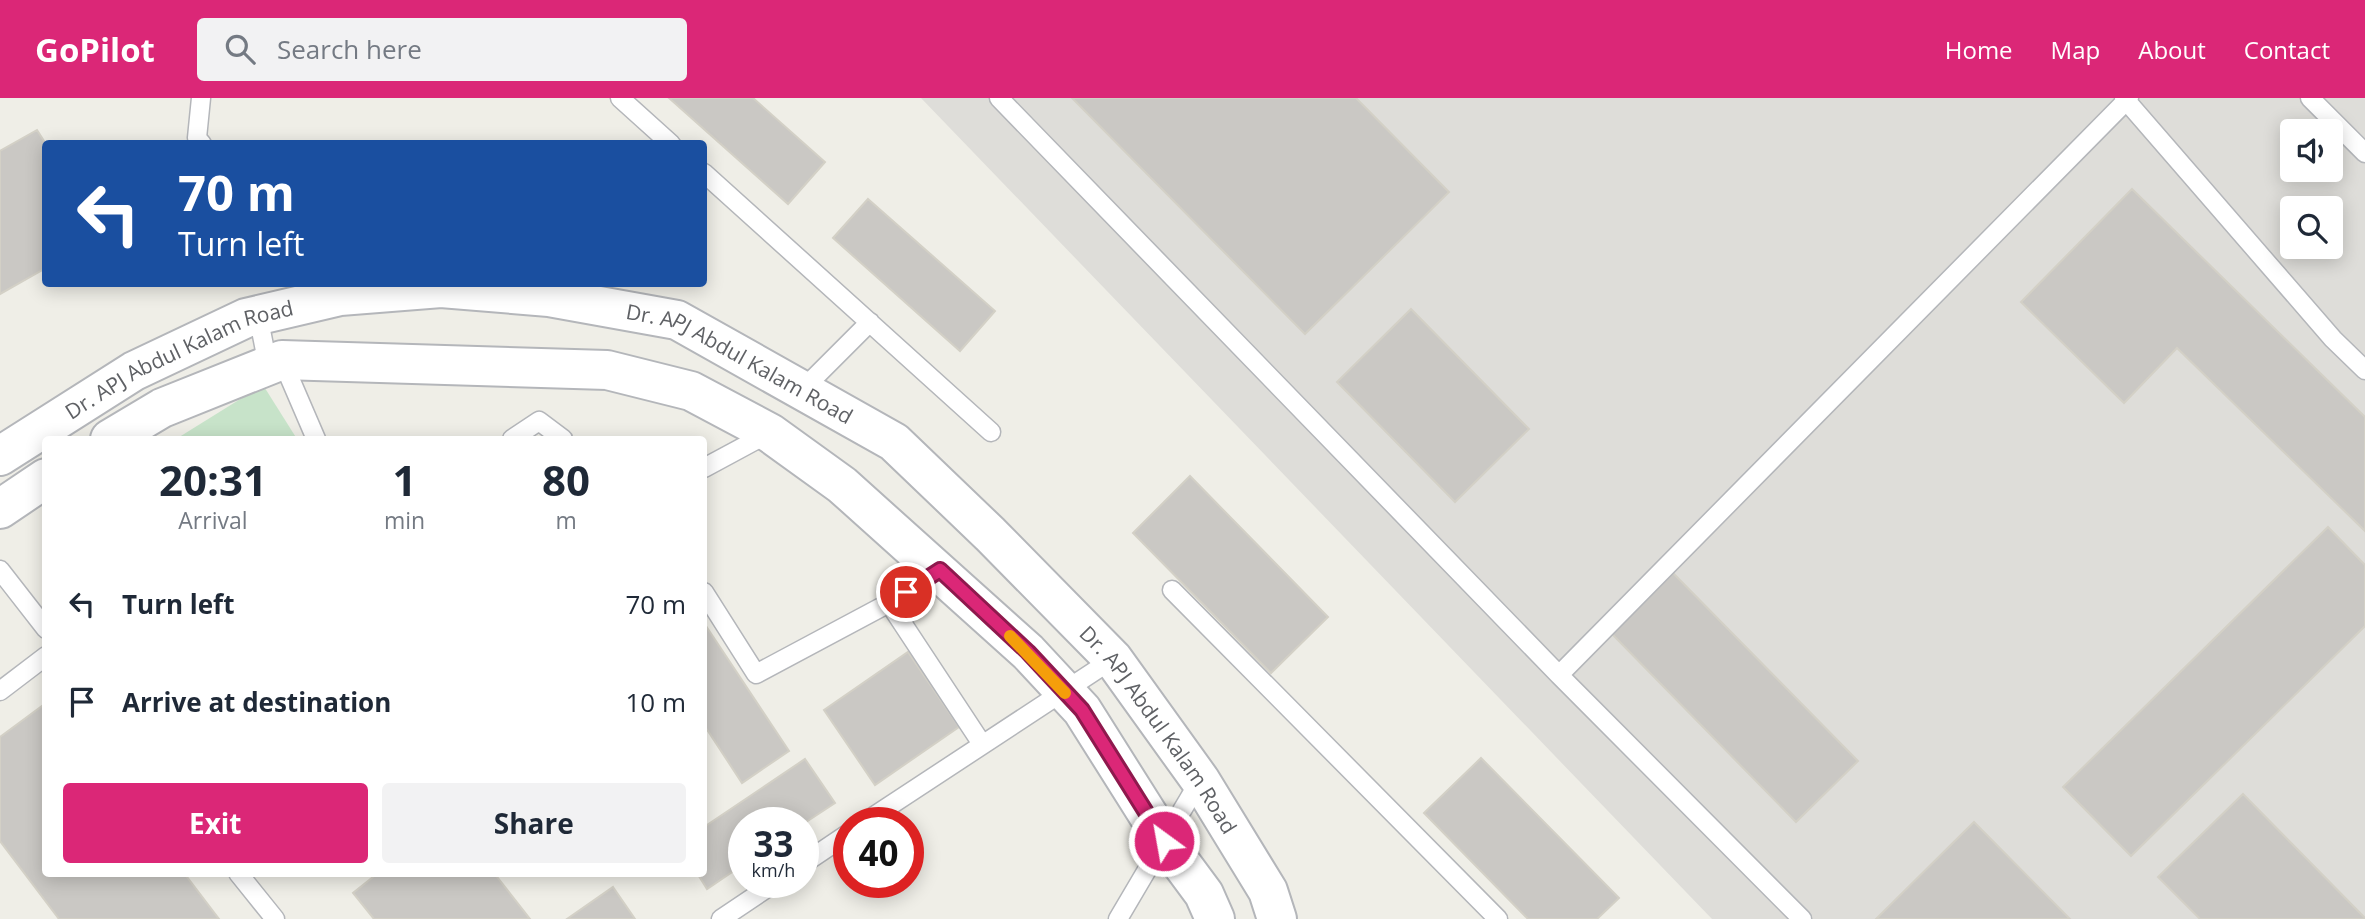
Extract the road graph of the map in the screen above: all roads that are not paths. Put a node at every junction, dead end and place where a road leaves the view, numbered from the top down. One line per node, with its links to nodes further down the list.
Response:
1 (201, 98): 6 (lane)
2 (620, 98): 7 (lane)
3 (999, 98): 34 (lane)
4 (2310, 98): 8 (lane)
5 (2126, 99): 14 (lane); 34 (lane)
6 (199, 140)
7 (667, 140)
8 (2365, 153)
9 (707, 176): 12 (lane)
10 (335, 290): 11 (street, Dr. APJ Abdul Kalam Road); 15 (street, Dr. APJ Abdul Kalam Road)
11 (258, 315): 13 (lane); 22 (street, Dr. APJ Abdul Kalam Road)
12 (870, 322): 15 (lane); 16 (lane)
13 (275, 363): 17 (street); 18 (street); 19 (lane)
14 (2365, 370)
15 (803, 389): 33 (street, Dr. APJ Abdul Kalam Road)
16 (991, 432)
17 (769, 433): 23 (lane); 27 (street)
18 (115, 436)
19 (314, 436)
20 (516, 436): 21 (lane)
21 (559, 436)
22 (0, 456)
23 (707, 466)
24 (42, 481): 25 (street)
25 (0, 509)
26 (0, 570): 31 (lane)
27 (940, 570): 30 (lane); 35 (street)
28 (1171, 590): 48 (lane)
29 (707, 597): 30 (lane)
30 (889, 603): 37 (lane)
31 (42, 623)
32 (42, 659): 36 (lane)
33 (1113, 659): 35 (lane); 38 (street, Dr. APJ Abdul Kalam Road)
34 (1559, 675): 49 (lane)
35 (1063, 690): 37 (lane); 40 (street)
36 (0, 691)
37 (982, 744): 39 (lane)
38 (1200, 780): 40 (lane); 47 (street, Dr. APJ Abdul Kalam Road)
39 (888, 807)
40 (1164, 841): 45 (lane); 46 (street)
41 (242, 877): 43 (lane)
42 (752, 898): 44 (lane)
43 (275, 919)
44 (721, 919)
45 (1118, 919)
46 (1215, 919)
47 (1277, 919)
48 (1497, 919)
49 (1802, 919)

